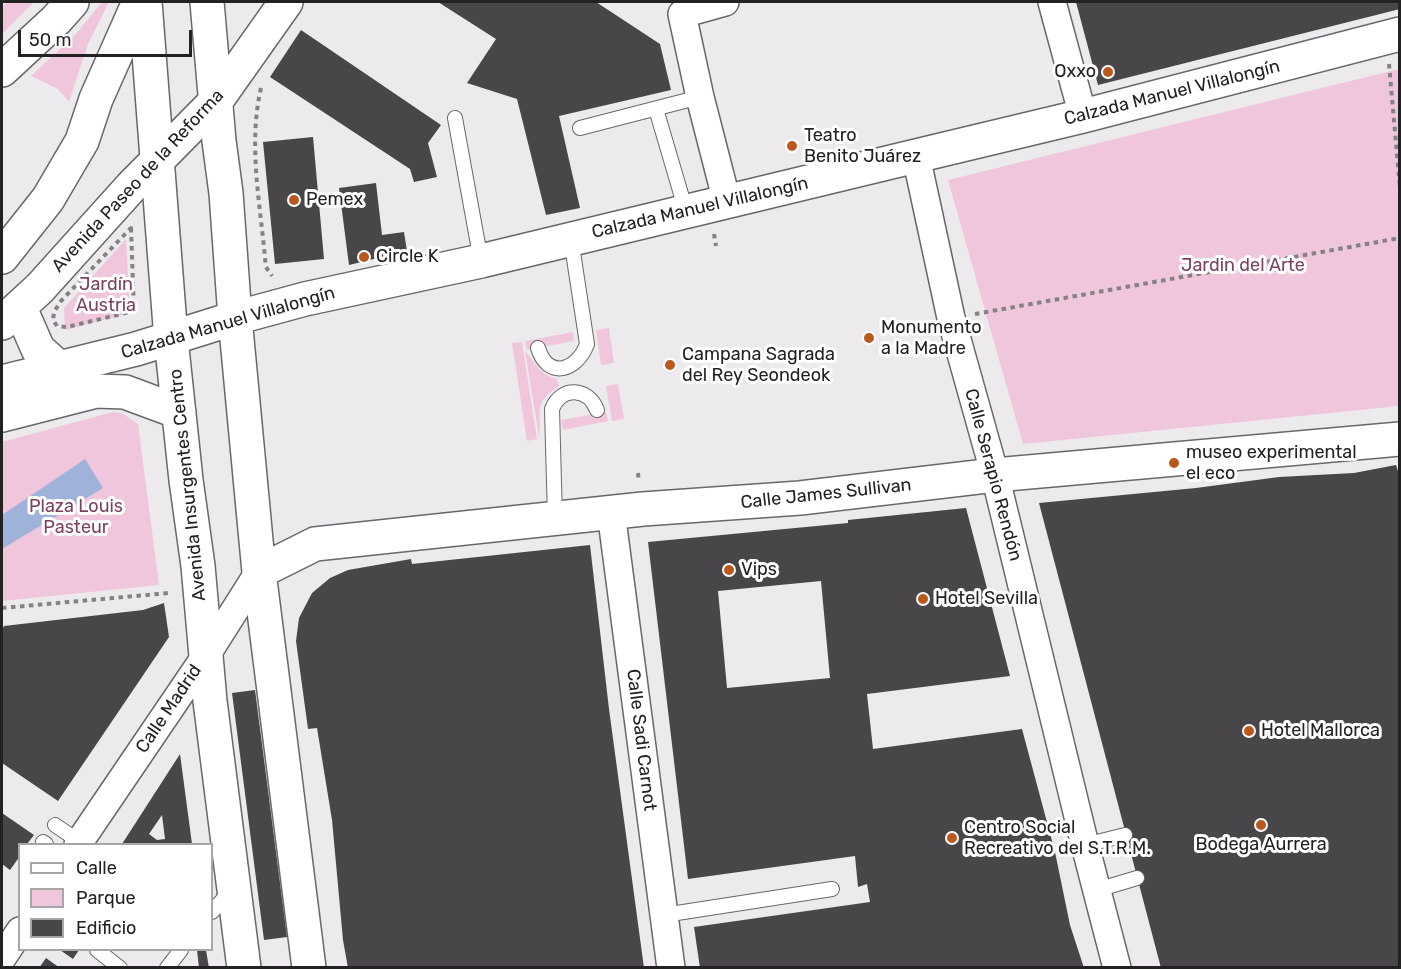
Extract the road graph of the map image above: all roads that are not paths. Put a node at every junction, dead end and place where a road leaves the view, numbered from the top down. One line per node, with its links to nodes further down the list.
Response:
1 (72, 2): 10 (main road)
2 (139, 2): 22 (main road)
3 (145, 2): 18 (main road, Avenida Insurgentes Centro)
4 (207, 2): 12 (main road)
5 (286, 2): 12 (main road, Avenida Paseo de la Reforma)
6 (725, 2): 8 (street)
7 (1052, 2): 14 (street)
8 (673, 8): 11 (street)
9 (1393, 35): 14 (main road, Calzada Manuel Villalongín)
10 (2, 70)
11 (700, 97): 13 (lane); 19 (street)
12 (216, 101): 18 (main road, Avenida Paseo de la Reforma); 25 (main road)
13 (656, 109): 16 (lane); 20 (lane)
14 (1083, 116): 17 (main road, Calzada Manuel Villalongín)
15 (455, 118): 23 (lane)
16 (580, 128)
17 (916, 156): 19 (main road, Calzada Manuel Villalongín); 34 (street, Calle Serapio Rendón)
18 (157, 161): 24 (main road, Avenida Paseo de la Reforma); 26 (main road, Avenida Insurgentes Centro)
19 (727, 202): 20 (main road, Calzada Manuel Villalongín)
20 (686, 211): 21 (main road, Calzada Manuel Villalongín)
21 (571, 239): 23 (main road, Calzada Manuel Villalongín); 27 (lane)
22 (2, 257)
23 (481, 261): 25 (main road, Calzada Manuel Villalongín)
24 (11, 315): 28 (main road)
25 (235, 318): 26 (main road, Calzada Manuel Villalongín); 37 (main road)
26 (171, 339): 28 (main road, Calzada Manuel Villalongín); 31 (main road, Avenida Insurgentes Centro)
27 (538, 348)
28 (59, 368): 29 (main road, Calzada Manuel Villalongín)
29 (2, 382)
30 (597, 410): 36 (lane)
31 (179, 412): 32 (main road); 38 (main road, Avenida Insurgentes Centro)
32 (2, 416)
33 (1400, 439): 34 (main road, Calle James Sullivan)
34 (995, 475): 35 (main road, Calle James Sullivan); 42 (street, Calle Serapio Rendón)
35 (611, 512): 36 (main road, Calle James Sullivan); 48 (street, Calle Sadi Carnot)
36 (555, 519): 37 (main road, Calle James Sullivan)
37 (259, 572): 38 (street, Calle Madrid); 56 (main road)
38 (207, 654): 41 (street, Calle Madrid); 44 (main road, Avenida Insurgentes Centro)
39 (55, 825): 41 (lane)
40 (1125, 835): 42 (lane)
41 (79, 843)
42 (1085, 845): 46 (street, Calle Serapio Rendón)
43 (1137, 879): 46 (lane)
44 (234, 886): 47 (lane); 55 (main road, Avenida Insurgentes Centro)
45 (832, 889): 48 (lane)
46 (1097, 890): 58 (street, Calle Serapio Rendón)
47 (213, 911)
48 (664, 915): 57 (street, Calle Sadi Carnot)
49 (18, 934): 52 (street)
50 (98, 951): 53 (lane)
51 (180, 951): 54 (lane)
52 (2, 958)
53 (120, 968)
54 (167, 968)
55 (244, 968)
56 (309, 968)
57 (671, 968)
58 (1117, 968)

